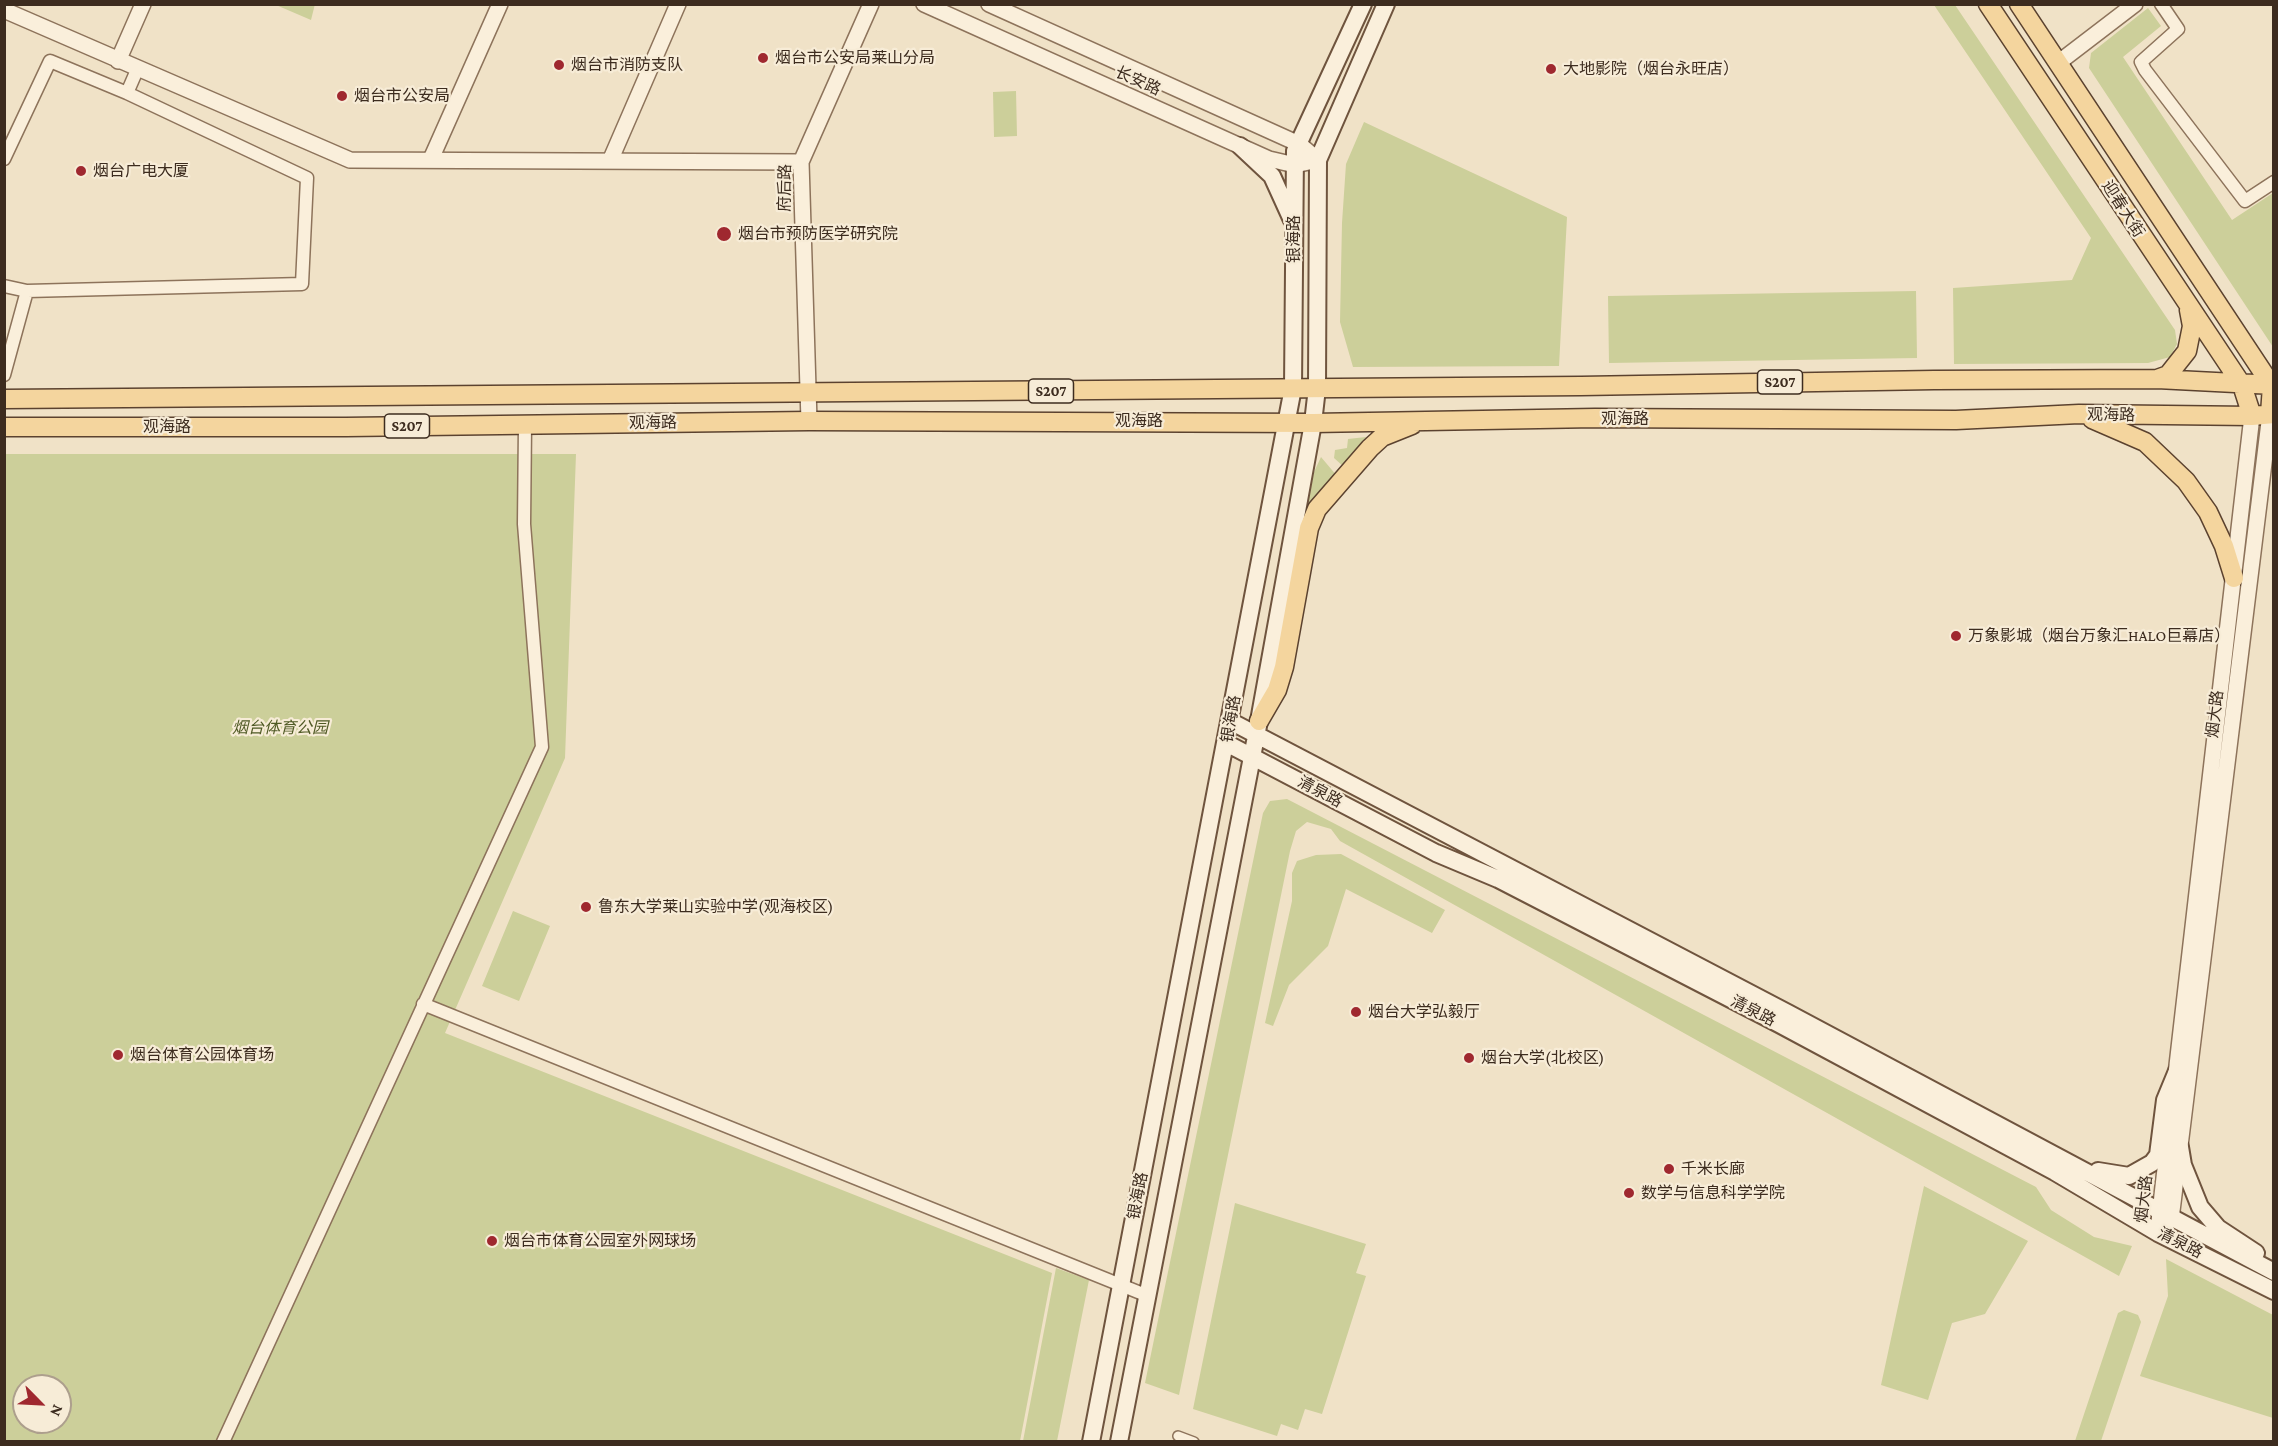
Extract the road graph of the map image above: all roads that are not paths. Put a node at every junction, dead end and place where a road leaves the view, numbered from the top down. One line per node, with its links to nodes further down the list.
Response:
1 (143, 4): 14 (street)
2 (500, 4): 23 (street)
3 (678, 4): 25 (street)
4 (871, 4): 26 (street, 府后路)
5 (924, 4): 19 (street, 长安路)
6 (989, 4): 18 (street)
7 (1363, 4): 20 (main road, 银海路)
8 (1386, 4): 24 (main road, 银海路)
9 (1988, 4): 32 (main road, 迎春大街)
10 (2019, 4): 15 (main road, 迎春大街)
11 (2135, 4): 15 (street)
12 (2162, 4): 28 (street)
13 (4, 10): 14 (street)
14 (118, 61): 16 (street)
15 (2058, 63): 36 (main road, 迎春大街)
16 (137, 70): 17 (street); 23 (street)
17 (127, 93): 22 (street); 31 (street)
18 (1232, 114): 19 (street); 20 (street)
19 (1222, 138): 21 (street, 长安路)
20 (1299, 144): 24 (street); 27 (main road, 银海路)
21 (1240, 146): 27 (street, 长安路); 29 (main road)
22 (4, 159)
23 (431, 159): 25 (street)
24 (1318, 160): 27 (street, 长安路); 38 (main road, 银海路)
25 (610, 161): 26 (street)
26 (801, 162): 39 (street, 府后路)
27 (1295, 165): 29 (main road, 银海路)
28 (2274, 182)
29 (1295, 225): 37 (main road, 银海路)
30 (4, 286): 31 (street)
31 (27, 291): 33 (street)
32 (2189, 309): 34 (main road); 35 (main road, 迎春大街)
33 (4, 375)
34 (2157, 379): 35 (main road, 观海路 / S207); 38 (main road, 观海路 / S207)
35 (2242, 385): 36 (main road, 观海路 / S207); 42 (main road, 迎春大街)
36 (2273, 386): 42 (main road)
37 (1293, 388): 38 (main road, 观海路 / S207); 39 (main road, 观海路 / S207); 45 (main road, 银海路)
38 (1317, 388): 46 (main road, 银海路)
39 (808, 392): 40 (main road, 观海路 / S207); 44 (street, 府后路)
40 (4, 399)
41 (2079, 414): 42 (main road, 观海路 / S207); 43 (main road, 观海路 / S207); 49 (main road)
42 (2265, 415): 49 (street, 烟大路); 56 (street, 烟大路)
43 (1431, 419): 46 (main road, 观海路 / S207); 51 (main road)
44 (809, 421): 45 (main road, 观海路 / S207); 47 (main road, 观海路 / S207)
45 (1288, 421): 46 (main road, 观海路 / S207); 50 (main road, 银海路)
46 (1313, 423): 51 (main road, 银海路)
47 (525, 425): 48 (main road, 观海路 / S207); 54 (street)
48 (4, 427)
49 (2234, 578): 55 (street, 烟大路)
50 (1230, 721): 51 (main road, 清泉路); 52 (main road, 银海路)
51 (1257, 727): 53 (main road, 银海路); 57 (main road, 清泉路)
52 (1226, 743): 53 (main road, 清泉路); 61 (main road, 银海路)
53 (1251, 755): 59 (main road, 清泉路); 63 (main road, 银海路)
54 (423, 1004): 61 (street); 65 (street)
55 (2177, 1071): 57 (main road); 58 (street, 烟大路)
56 (2180, 1147): 58 (street, 烟大路); 60 (main road)
57 (2082, 1168): 58 (main road, 清泉路)
58 (2166, 1216): 59 (street, 烟大路); 60 (main road, 清泉路)
59 (2158, 1233): 62 (main road, 清泉路)
60 (2274, 1271)
61 (1120, 1286): 63 (street); 66 (main road, 银海路)
62 (2274, 1291)
63 (1148, 1296): 67 (main road, 银海路)
64 (1178, 1436): 68 (street)
65 (223, 1442)
66 (1091, 1442)
67 (1119, 1442)
68 (1194, 1442)

